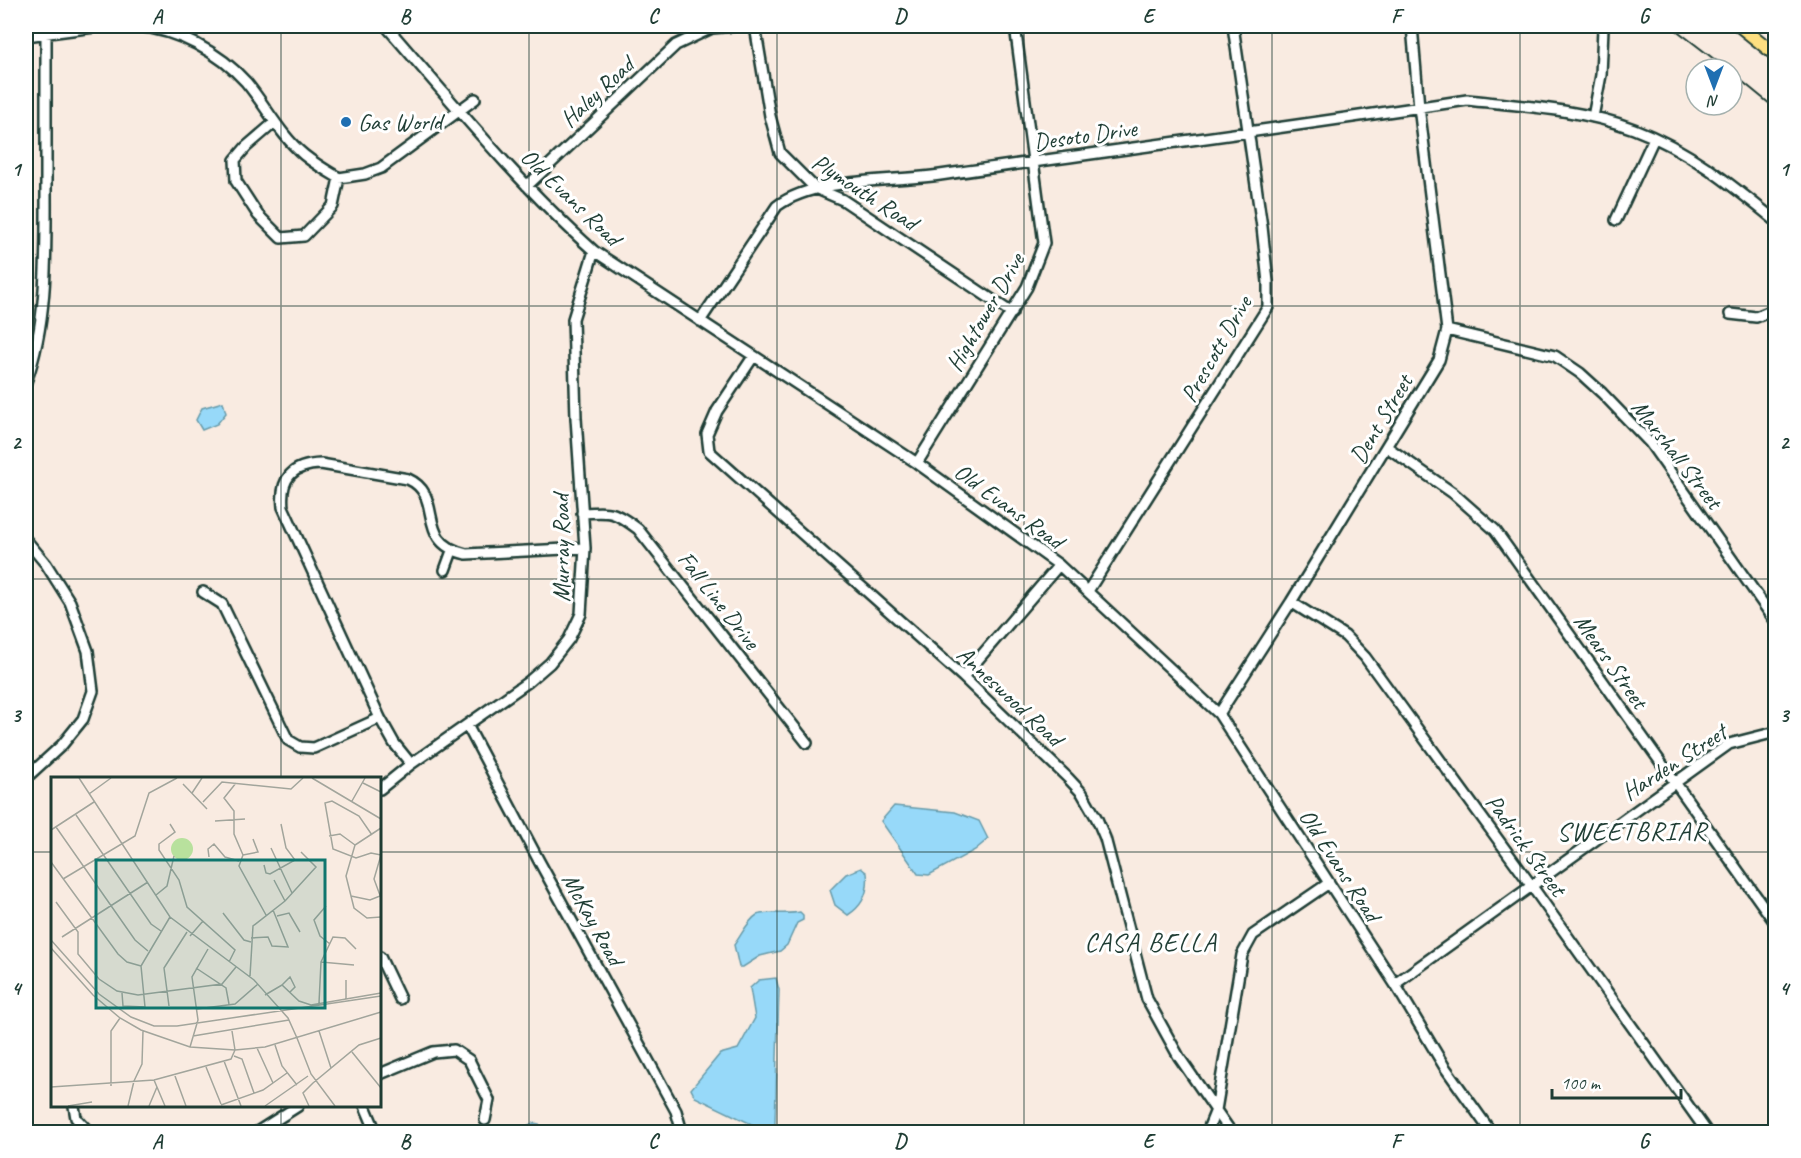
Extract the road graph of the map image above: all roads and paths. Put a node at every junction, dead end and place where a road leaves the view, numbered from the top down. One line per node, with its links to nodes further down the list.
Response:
1 (102, 26): 11 (street)
2 (137, 26): 18 (street)
3 (386, 26): 16 (street, Old Evans Road)
4 (735, 26): 23 (street, Haley Road)
5 (755, 26): 24 (street, Plymouth Road)
6 (1015, 26): 21 (street, Hightower Drive)
7 (1233, 26): 19 (street, Prescott Drive)
8 (1412, 26): 15 (street, Dent Street)
9 (1601, 26): 17 (street)
10 (1740, 26): 13 (main road)
11 (46, 33): 12 (street); 33 (street)
12 (26, 36)
13 (1776, 56)
14 (475, 99): 16 (street)
15 (1419, 107): 17 (street, Desoto Drive); 19 (street, Desoto Drive); 32 (street, Dent Street)
16 (460, 110): 22 (street); 23 (street, Old Evans Road)
17 (1593, 117): 20 (street, Desoto Drive)
18 (275, 122): 22 (street); 22 (street)
19 (1248, 132): 21 (street, Desoto Drive); 44 (street, Prescott Drive)
20 (1654, 138): 25 (street); 26 (street, Desoto Drive)
21 (1034, 162): 24 (street, Desoto Drive); 29 (street, Hightower Drive)
22 (339, 178)
23 (527, 186): 27 (street, Old Evans Road)
24 (815, 188): 29 (street, Plymouth Road); 31 (street, Desoto Drive)
25 (1616, 220)
26 (1776, 221)
27 (594, 251): 31 (street, Old Evans Road); 38 (street, Murray Road)
28 (1776, 309): 30 (street)
29 (1012, 313): 37 (street, Hightower Drive)
30 (1730, 315)
31 (700, 321): 34 (street, Old Evans Road)
32 (1447, 330): 36 (street, Dent Street); 47 (street, Marshall Street)
33 (30, 356): 35 (street)
34 (753, 357): 37 (street, Old Evans Road); 48 (street, Anneswood Road)
35 (26, 382)
36 (1388, 447): 46 (street, Dent Street); 56 (street, Mears Street)
37 (917, 464): 42 (street, Old Evans Road)
38 (582, 513): 40 (street, Murray Road); 53 (street, Fall Line Drive)
39 (26, 540): 55 (street)
40 (585, 548): 41 (street); 51 (street, Murray Road)
41 (452, 551): 43 (street); 50 (street)
42 (1059, 565): 44 (street, Old Evans Road); 48 (street)
43 (446, 570)
44 (1088, 591): 49 (street, Old Evans Road)
45 (203, 592): 50 (street)
46 (1292, 602): 49 (street, Dent Street); 59 (street, Padrick Street)
47 (1776, 622)
48 (963, 677): 68 (street, Anneswood Road)
49 (1219, 714): 58 (street, Old Evans Road)
50 (380, 718): 54 (street)
51 (467, 725): 54 (street, Murray Road); 73 (street, McKay Road)
52 (1776, 732): 56 (street, Harden Street)
53 (807, 743)
54 (411, 764): 57 (street, Murray Road)
55 (26, 778)
56 (1673, 783): 59 (street, Harden Street); 60 (street, Mears Street)
57 (381, 788)
58 (1329, 882): 62 (street, Old Evans Road); 68 (street)
59 (1531, 885): 62 (street, Harden Street); 77 (street, Padrick Street)
60 (1776, 924)
61 (381, 959): 63 (street)
62 (1395, 984): 76 (street, Old Evans Road)
63 (400, 999)
64 (381, 1074): 69 (street)
65 (74, 1107): 70 (street)
66 (296, 1107): 71 (street)
67 (365, 1107): 72 (street)
68 (1216, 1110): 74 (street); 75 (street, Anneswood Road)
69 (485, 1120)
70 (88, 1132)
71 (256, 1132)
72 (376, 1132)
73 (682, 1132)
74 (1207, 1132)
75 (1231, 1132)
76 (1491, 1132)
77 (1707, 1132)

